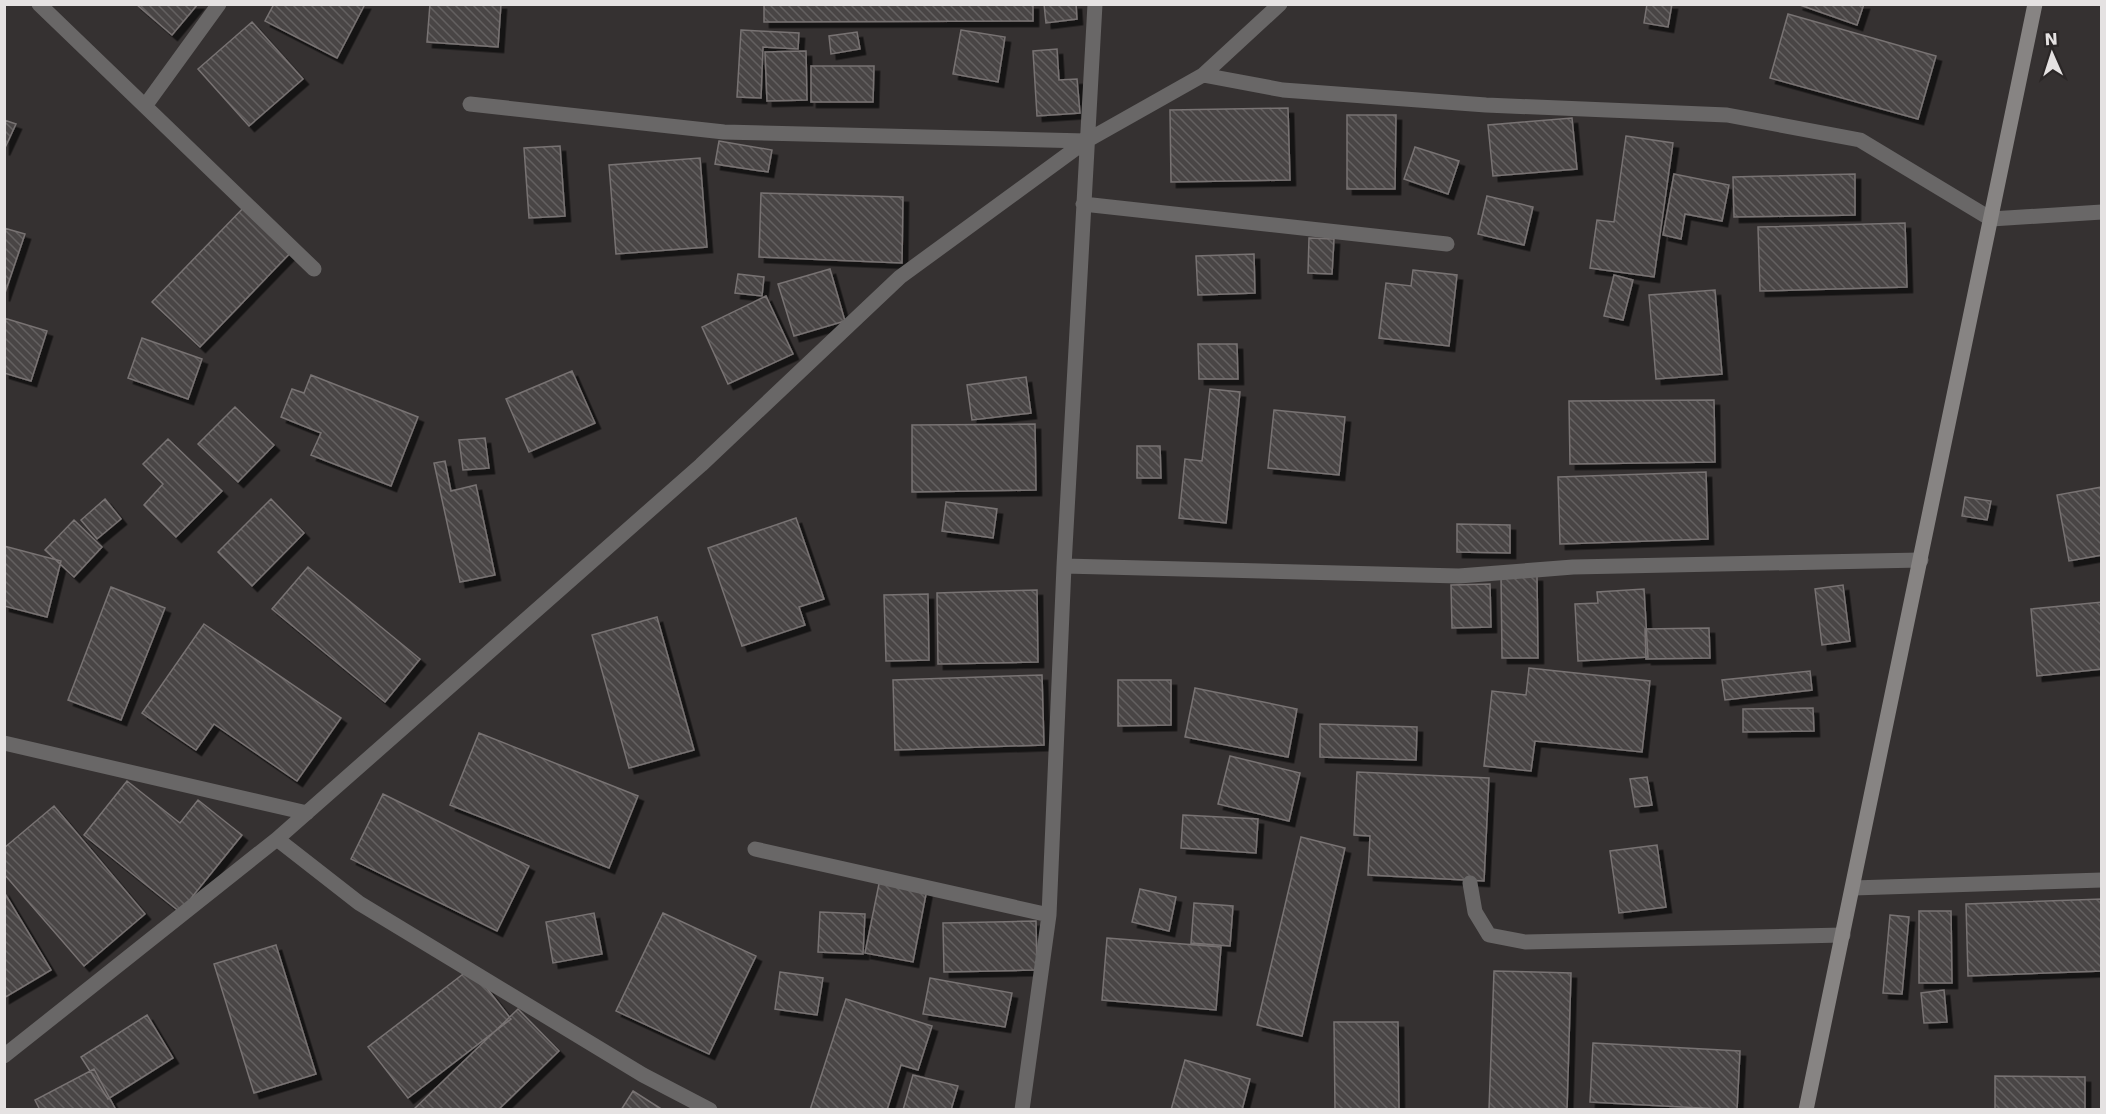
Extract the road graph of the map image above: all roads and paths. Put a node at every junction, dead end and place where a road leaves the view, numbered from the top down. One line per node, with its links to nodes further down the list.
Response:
1 (39, 4): 8 (street)
2 (219, 4): 8 (street)
3 (1095, 4): 9 (street)
4 (1280, 4): 6 (street)
5 (2036, 4): 12 (main road)
6 (1203, 75): 9 (street); 12 (street)
7 (470, 104): 9 (street)
8 (145, 106): 14 (street)
9 (1086, 141): 10 (street); 18 (street)
10 (1083, 204): 13 (street); 16 (street)
11 (2102, 212): 12 (street)
12 (1991, 219): 15 (main road)
13 (1447, 244)
14 (315, 269)
15 (1921, 560): 16 (street); 23 (main road)
16 (1064, 566): 24 (street)
17 (4, 743): 18 (street)
18 (307, 813): 19 (street)
19 (277, 839): 26 (street); 27 (street)
20 (755, 849): 24 (street)
21 (2102, 880): 23 (street)
22 (1470, 883): 25 (street)
23 (1853, 888): 25 (main road)
24 (1049, 915): 28 (street)
25 (1843, 935): 29 (main road)
26 (4, 1056)
27 (710, 1110)
28 (1022, 1110)
29 (1806, 1110)

